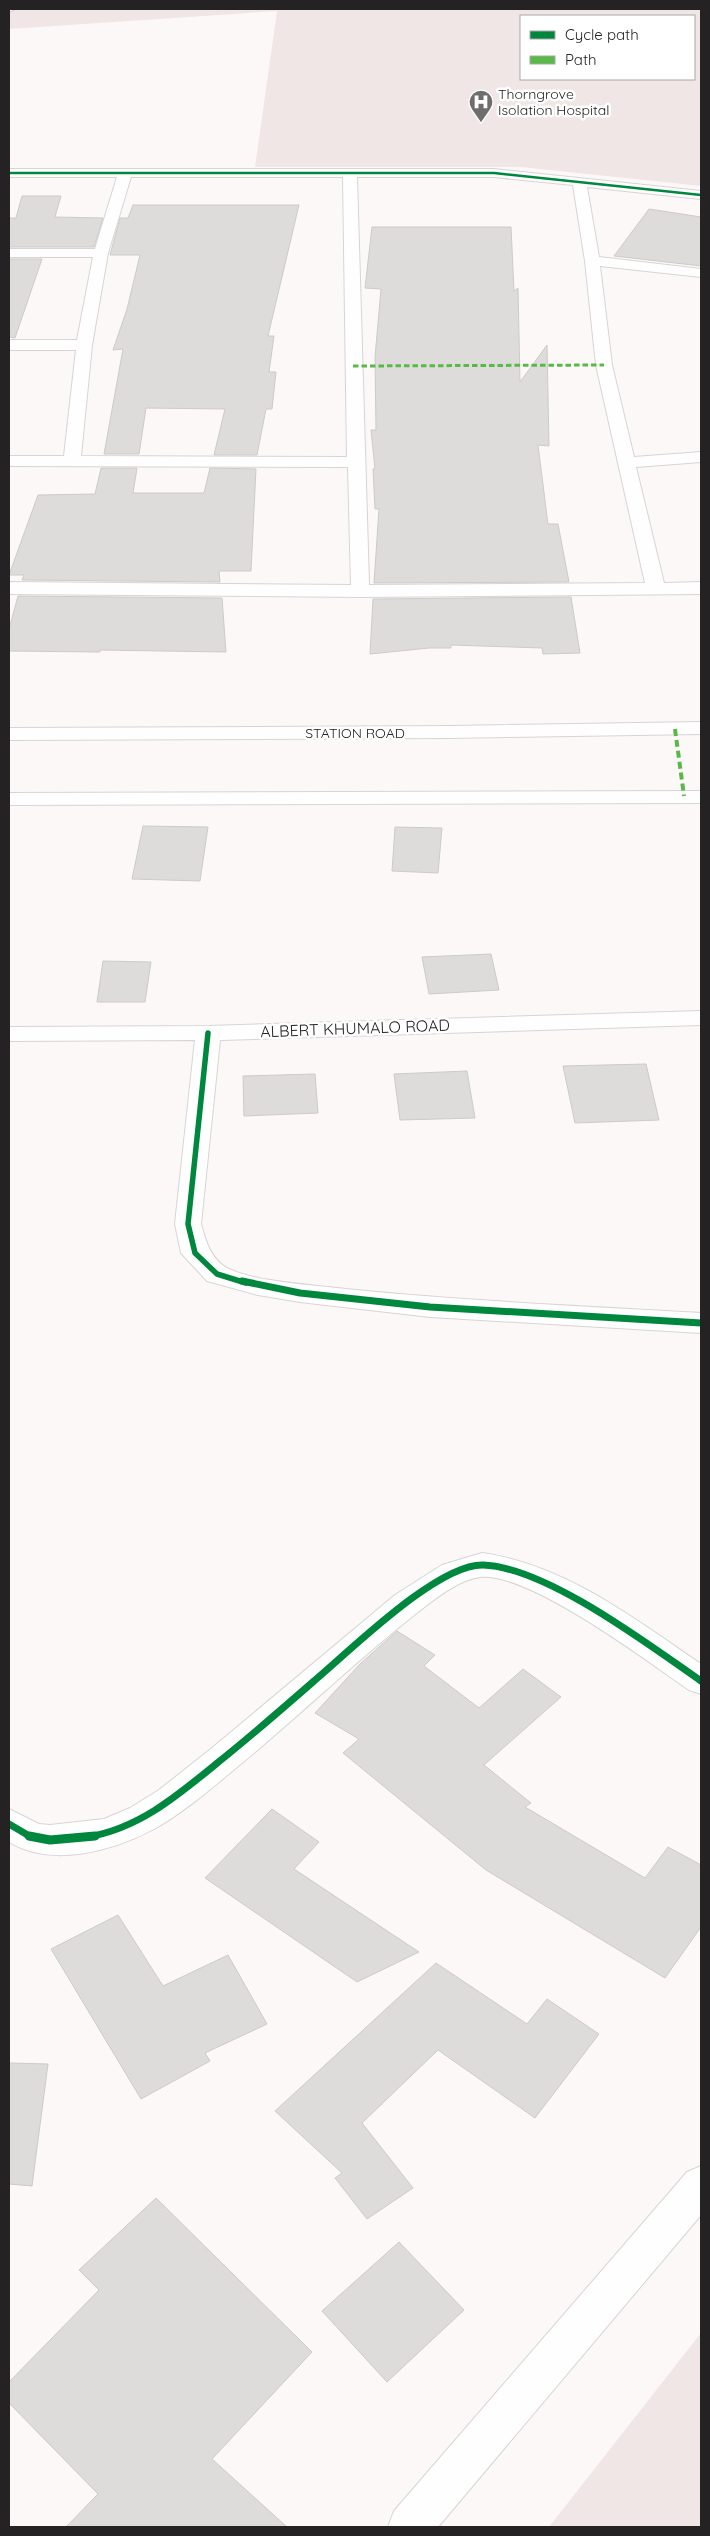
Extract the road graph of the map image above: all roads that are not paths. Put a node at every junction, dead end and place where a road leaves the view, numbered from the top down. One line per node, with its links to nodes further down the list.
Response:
1 (9, 173): 2 (street)
2 (125, 174): 3 (street); 7 (street)
3 (350, 174): 4 (street); 15 (street)
4 (579, 181): 5 (street); 8 (street)
5 (701, 194)
6 (9, 253): 7 (street)
7 (100, 253): 10 (street)
8 (592, 261): 9 (street); 16 (street)
9 (701, 272)
10 (84, 344): 11 (street); 14 (street)
11 (9, 346)
12 (701, 457): 16 (street)
13 (9, 461): 14 (street)
14 (72, 461): 15 (street)
15 (357, 462): 20 (street)
16 (625, 463): 19 (street)
17 (9, 588): 20 (street)
18 (701, 588): 19 (street)
19 (656, 589): 20 (street)
20 (360, 590)
21 (701, 728): 22 (street, STATION ROAD)
22 (9, 734)
23 (701, 797): 24 (street)
24 (9, 799)
25 (701, 1018): 26 (street, ALBERT KHUMALO ROAD)
26 (208, 1033): 27 (street, ALBERT KHUMALO ROAD); 28 (street)
27 (9, 1034)
28 (701, 1323)
29 (701, 1681): 30 (street)
30 (9, 1824)
31 (701, 2185): 32 (street)
32 (410, 2527)

